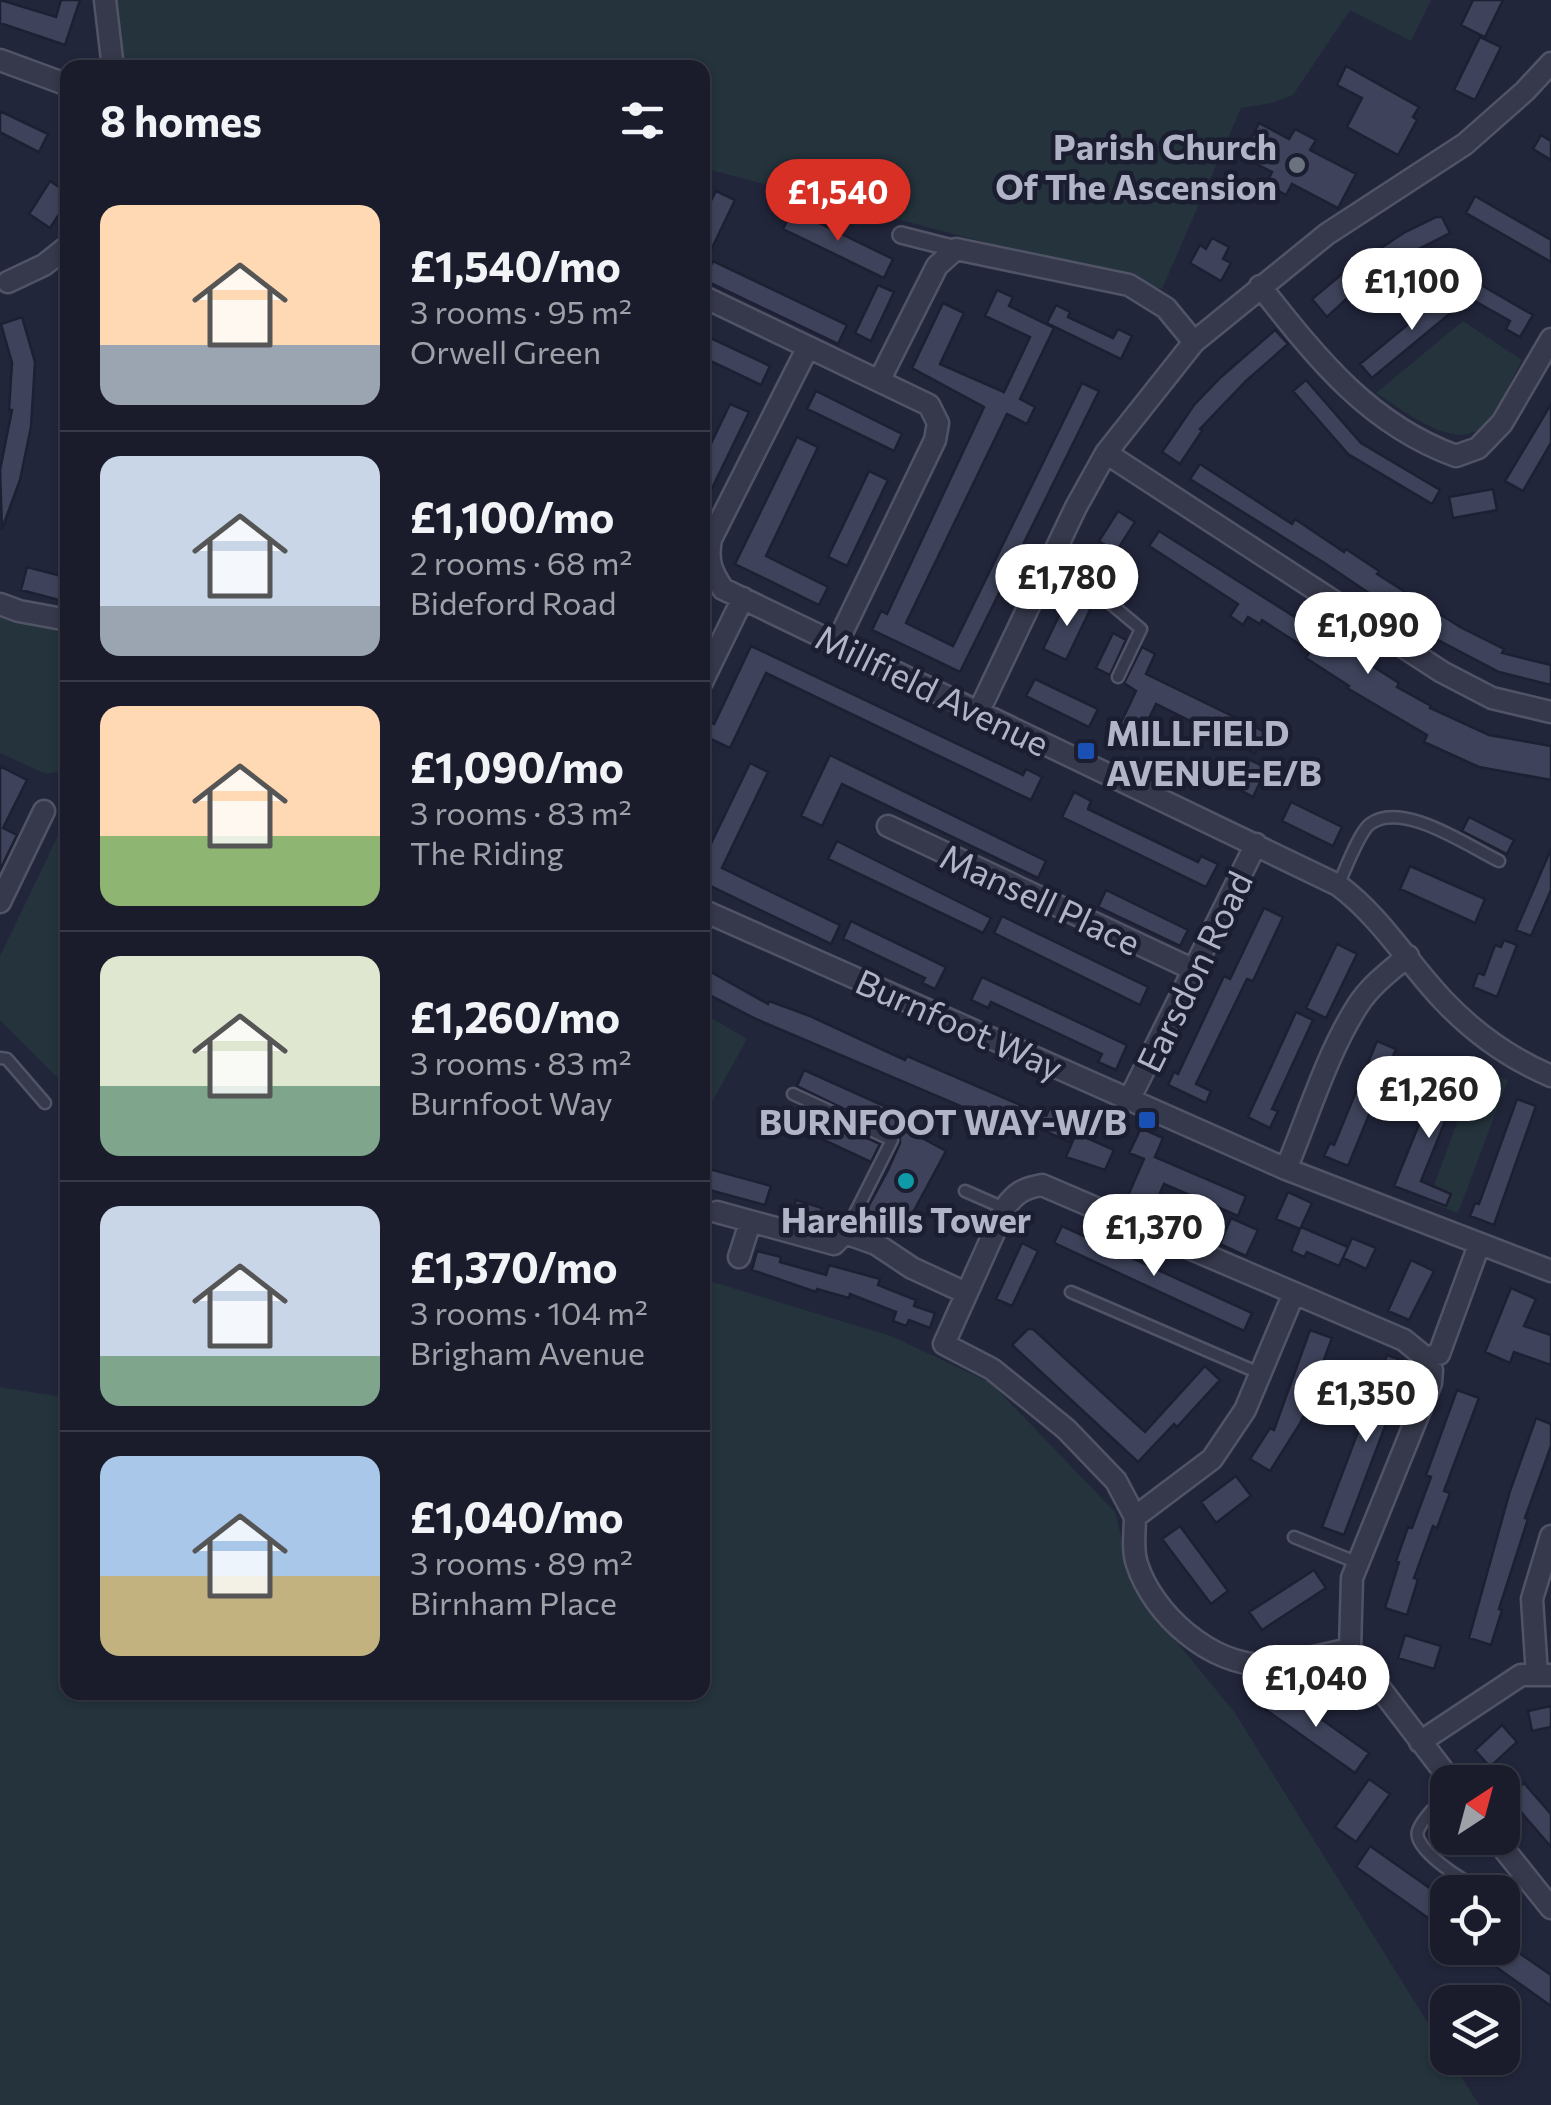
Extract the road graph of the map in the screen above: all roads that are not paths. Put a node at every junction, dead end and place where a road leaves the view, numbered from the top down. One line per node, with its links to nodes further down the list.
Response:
1 (105, 0): 3 (street)
2 (0, 60): 5 (street)
3 (112, 60)
4 (1551, 63): 10 (street)
5 (60, 82)
6 (901, 235): 7 (street)
7 (956, 249): 13 (street); 15 (street)
8 (60, 252): 9 (street)
9 (8, 282)
10 (1260, 286): 12 (street); 13 (street)
11 (710, 300): 14 (street)
12 (1551, 338)
13 (1194, 342): 16 (street)
14 (807, 348): 15 (street); 17 (street, Millfield Avenue)
15 (880, 381): 23 (street)
16 (1106, 453): 18 (street); 27 (street)
17 (710, 546)
18 (1048, 565): 25 (lane); 26 (street)
19 (710, 566): 20 (street, Millfield Avenue)
20 (743, 598): 23 (street, Millfield Avenue); 24 (street)
21 (0, 604): 22 (street)
22 (60, 619)
23 (837, 644): 26 (street, Millfield Avenue)
24 (710, 654)
25 (1118, 677)
26 (979, 712): 30 (street, Millfield Avenue)
27 (1551, 712)
28 (44, 811): 33 (street)
29 (888, 826): 36 (street, Mansell Place)
30 (1256, 844): 32 (street, Millfield Avenue); 36 (street, Earsdon Road)
31 (1498, 861): 32 (lane)
32 (1338, 885): 35 (street, Millfield Avenue)
33 (0, 902)
34 (710, 914): 40 (street, Burnfoot Way)
35 (1408, 956): 38 (street, Millfield Avenue); 42 (street)
36 (1194, 970): 40 (street, Earsdon Road)
37 (0, 1058): 41 (lane)
38 (1551, 1076)
39 (793, 1094): 47 (lane)
40 (1130, 1098): 42 (street, Burnfoot Way)
41 (45, 1103)
42 (1286, 1170): 48 (street, Burnfoot Way)
43 (965, 1191): 44 (lane)
44 (1005, 1208): 52 (street); 53 (street)
45 (717, 1212): 46 (street)
46 (750, 1223): 47 (street); 49 (street)
47 (845, 1233): 53 (street)
48 (1479, 1246): 50 (street, Burnfoot Way); 54 (street)
49 (739, 1257)
50 (1551, 1271)
51 (1071, 1292): 55 (lane)
52 (1294, 1292): 54 (street); 55 (street)
53 (966, 1293): 56 (street)
54 (1426, 1358): 59 (street)
55 (1259, 1374): 56 (street)
56 (1135, 1517): 60 (street)
57 (1551, 1536): 61 (street)
58 (1294, 1537): 59 (lane)
59 (1358, 1563): 60 (street)
60 (1350, 1649): 62 (street)
61 (1544, 1675): 62 (street)
62 (1420, 1742): 63 (street)
63 (1438, 1765)
64 (1430, 1815): 65 (lane)
65 (1430, 1854)
66 (1431, 1855): 68 (lane)
67 (1508, 1855): 68 (street)
68 (1525, 1876): 69 (street)
69 (1551, 1908)

